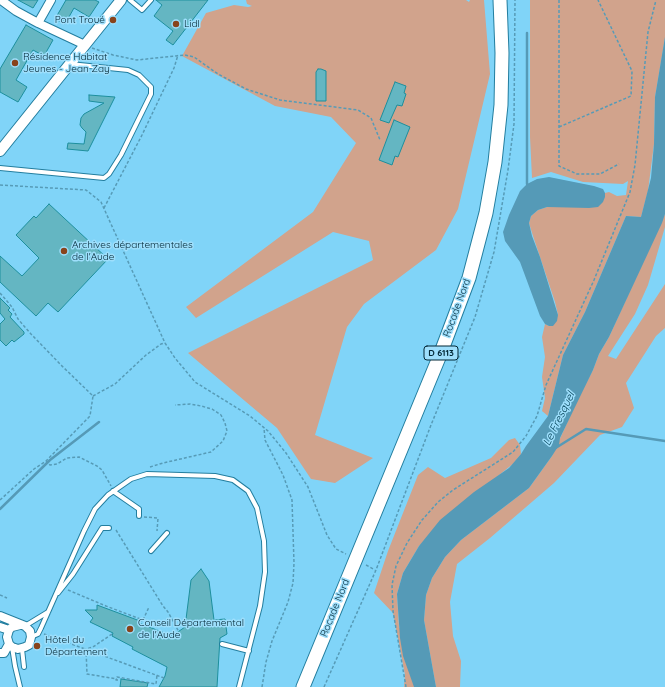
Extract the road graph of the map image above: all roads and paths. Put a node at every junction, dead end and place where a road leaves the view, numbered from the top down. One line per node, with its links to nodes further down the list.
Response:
1 (2, 0): 10 (street)
2 (51, 0): 10 (street)
3 (122, 0): 11 (street)
4 (130, 0): 5 (lane)
5 (151, 0)
6 (500, 0): 67 (main road, Rocade Nord / D 6113)
7 (559, 0): 14 (path)
8 (598, 0): 14 (path)
9 (656, 0): 68 (path)
10 (38, 23): 11 (street)
11 (85, 45): 12 (path); 13 (street)
12 (178, 55): 15 (path); 20 (path)
13 (70, 64): 16 (street); 18 (lane)
14 (559, 127): 17 (path)
15 (380, 140)
16 (0, 151)
17 (619, 164)
18 (0, 168)
19 (0, 185): 20 (path)
20 (104, 208): 22 (path)
21 (0, 293): 23 (path)
22 (165, 343): 23 (path); 25 (path)
23 (94, 396): 26 (path)
24 (175, 405): 27 (path)
25 (264, 428): 37 (path); 66 (path)
26 (47, 462): 28 (path); 29 (path)
27 (148, 468)
28 (113, 491): 30 (lane); 43 (lane); 59 (lane)
29 (0, 500)
30 (139, 516)
31 (149, 518): 34 (path)
32 (108, 528): 43 (lane)
33 (116, 530): 52 (path)
34 (158, 531)
35 (167, 534): 36 (lane)
36 (150, 551)
37 (346, 554)
38 (366, 565): 39 (path)
39 (376, 570)
40 (68, 590): 47 (path)
41 (0, 595): 42 (path)
42 (6, 598)
43 (54, 598): 45 (lane)
44 (149, 607): 47 (path)
45 (48, 612): 50 (lane); 54 (lane)
46 (0, 616): 50 (street)
47 (143, 620): 48 (path)
48 (139, 622)
49 (0, 626): 51 (street)
50 (22, 626): 51 (street); 54 (street)
51 (9, 630): 56 (street)
52 (179, 632)
53 (112, 634): 58 (path)
54 (35, 635): 57 (street); 58 (path)
55 (222, 644): 59 (lane)
56 (10, 645): 57 (street); 60 (street); 64 (lane)
57 (22, 649): 61 (lane)
58 (86, 649): 62 (path); 62 (path)
59 (249, 651): 65 (lane)
60 (0, 653)
61 (24, 667)
62 (157, 675): 63 (path)
63 (164, 678)
64 (20, 687)
65 (239, 687)
66 (262, 687)
67 (303, 687)
68 (406, 687)

